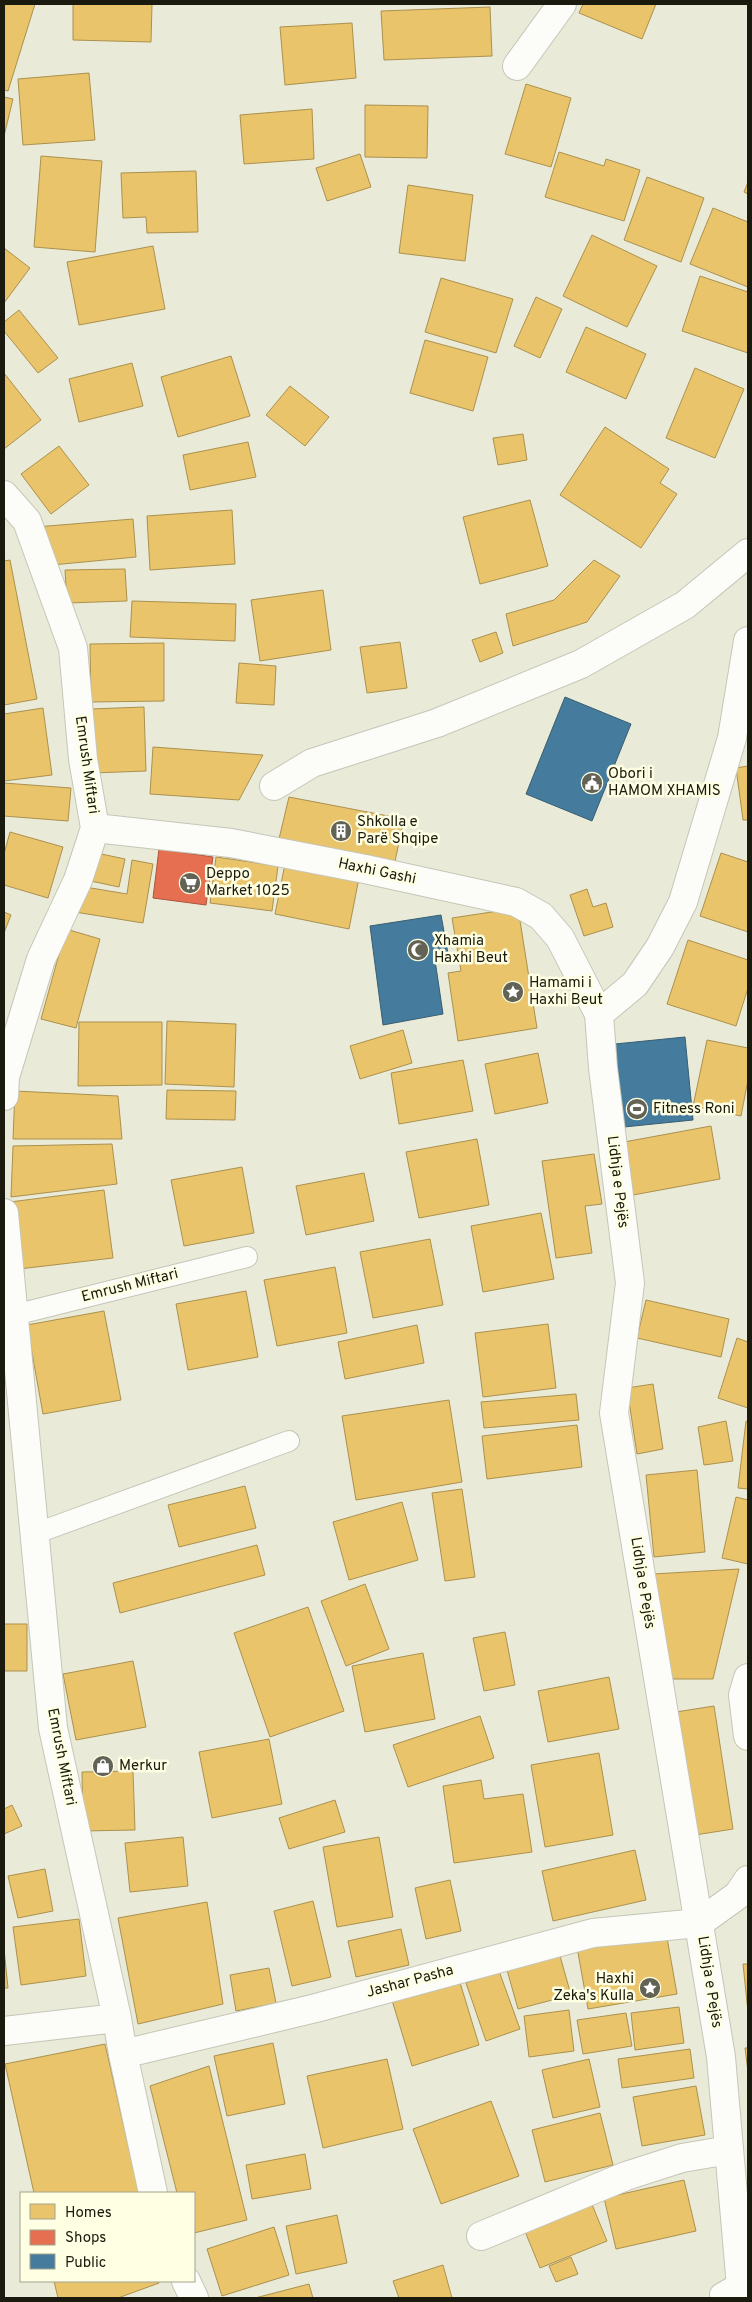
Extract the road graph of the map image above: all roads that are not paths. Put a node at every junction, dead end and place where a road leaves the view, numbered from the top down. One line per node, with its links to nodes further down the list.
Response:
1 (562, 4): 2 (street)
2 (517, 66)
3 (4, 495): 7 (street, Emrush Miftari)
4 (748, 553): 6 (street)
5 (748, 640): 8 (street)
6 (274, 786)
7 (95, 828): 8 (street, Haxhi Gashi); 9 (street, Emrush Miftari)
8 (599, 1014): 18 (street, Lidhja e Pejës)
9 (4, 1096)
10 (4, 1213): 12 (street, Emrush Miftari)
11 (247, 1257): 12 (lane, Emrush Miftari)
12 (14, 1315): 14 (street, Emrush Miftari)
13 (289, 1441): 14 (lane)
14 (34, 1534): 19 (street, Emrush Miftari)
15 (748, 1678): 16 (street)
16 (748, 1736)
17 (748, 1880): 18 (street)
18 (699, 1922): 21 (street, Jashar Pasha); 22 (street, Lidhja e Pejës)
19 (117, 2018): 20 (street); 21 (street, Emrush Miftari)
20 (4, 2031)
21 (123, 2054): 23 (street, Emrush Miftari)
22 (729, 2150): 24 (street); 25 (street, Lidhja e Pejës)
23 (153, 2192)
24 (481, 2236)
25 (735, 2291)

